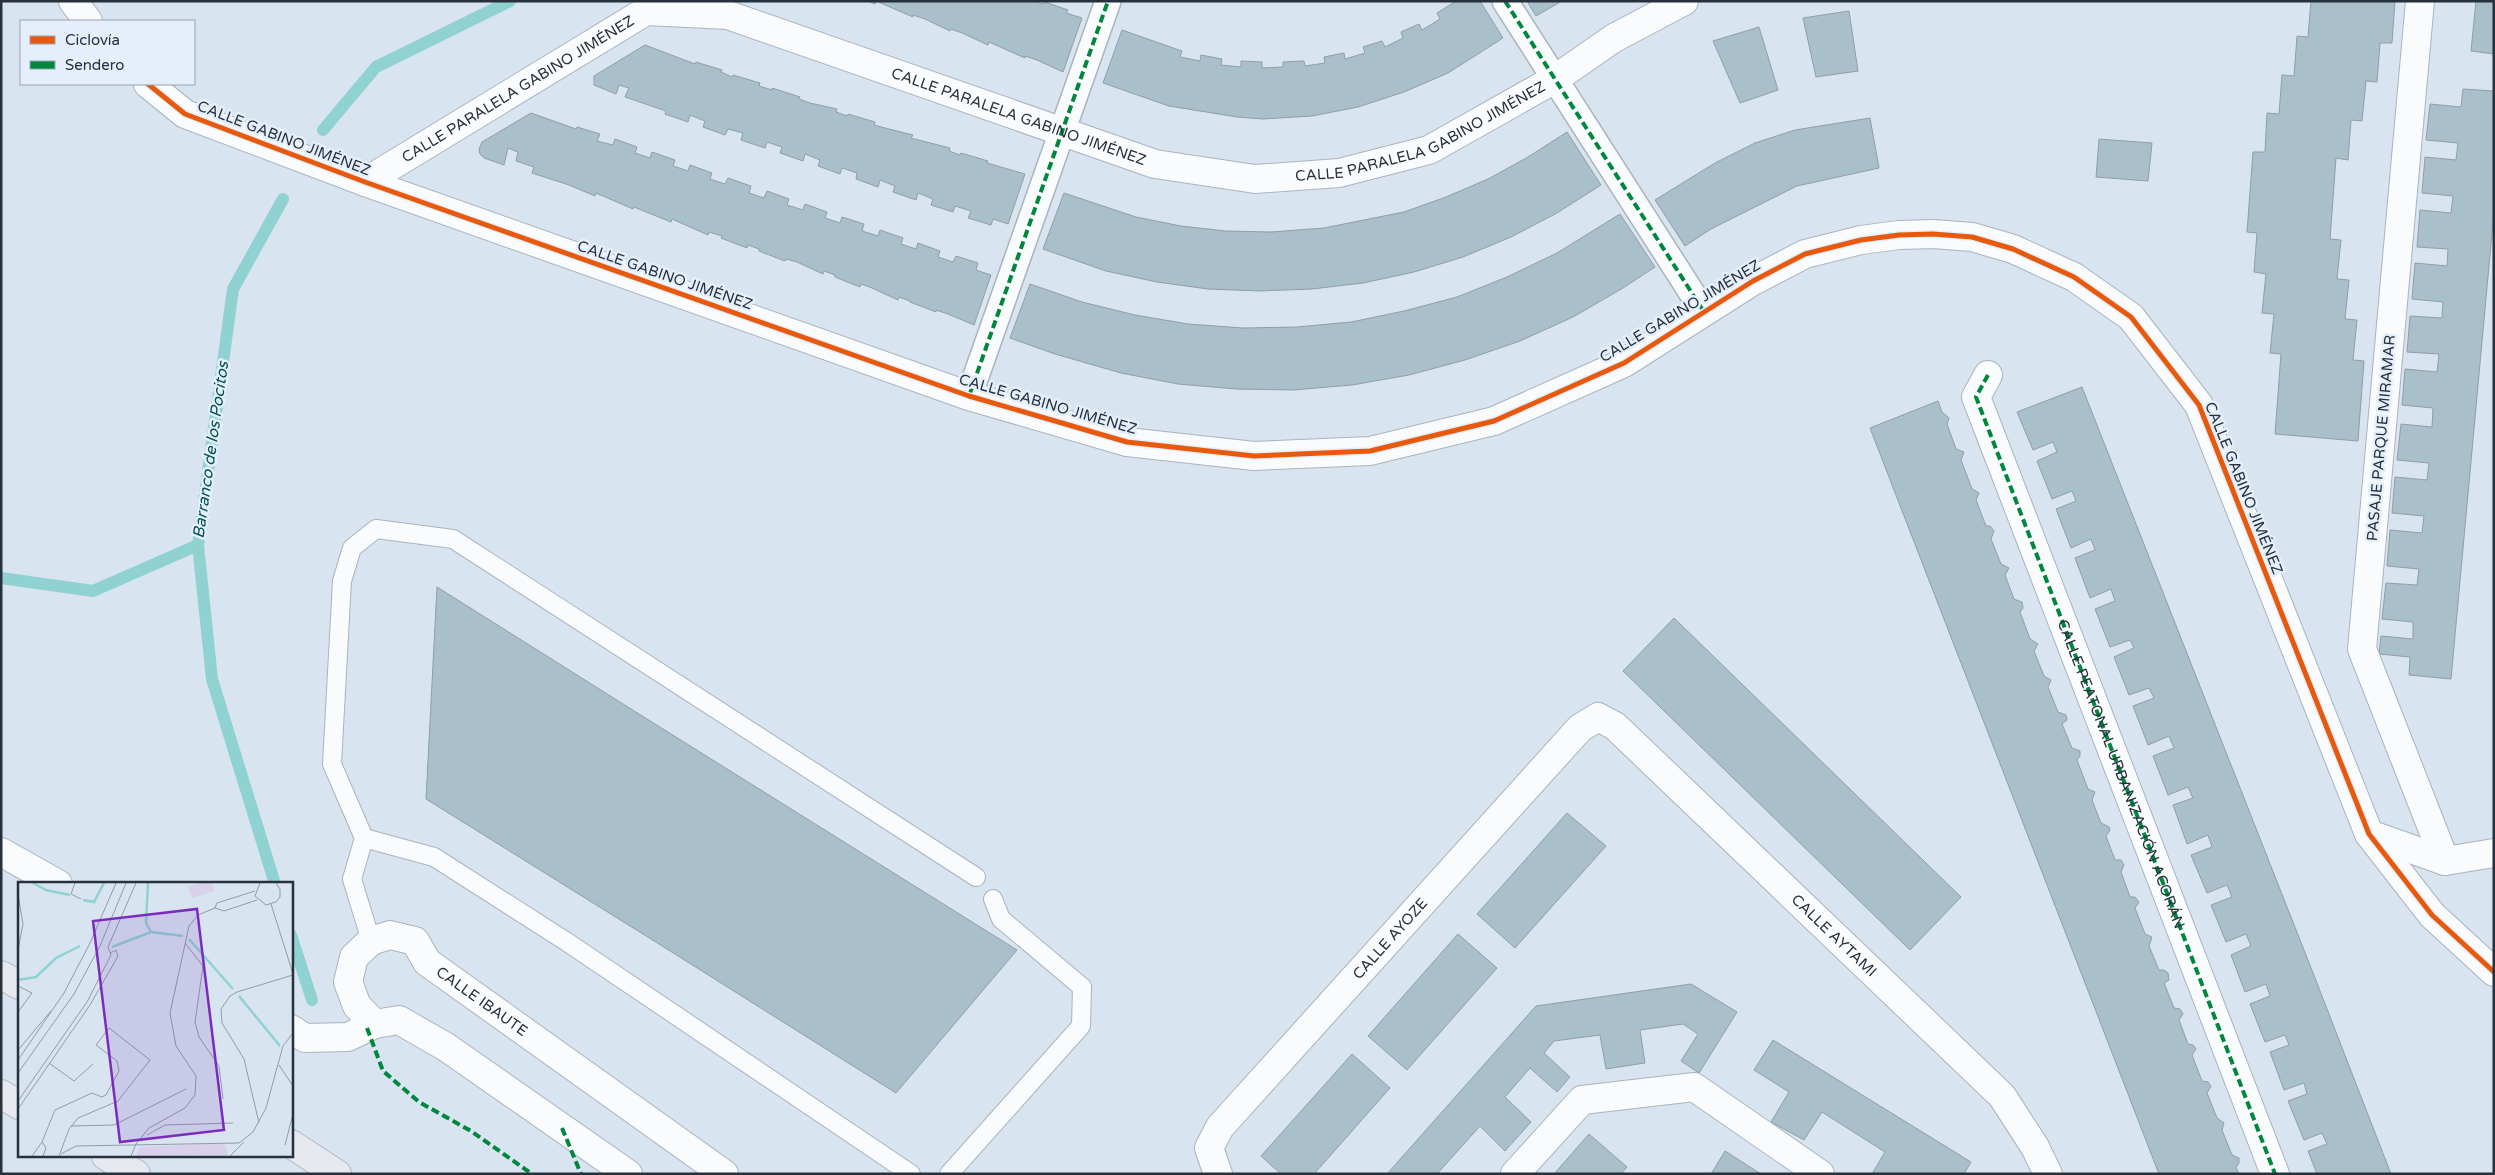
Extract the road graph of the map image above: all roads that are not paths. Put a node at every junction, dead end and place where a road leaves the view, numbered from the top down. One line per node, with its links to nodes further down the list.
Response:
1 (72, 1): 6 (street)
2 (1108, 1): 9 (street)
3 (1504, 1): 7 (street)
4 (1684, 1): 7 (street, CALLE PARALELA GABINO JIMÉNEZ)
5 (2420, 1): 19 (street, PASAJE PARQUE MIRAMAR)
6 (87, 20)
7 (1555, 79): 9 (street, CALLE PARALELA GABINO JIMÉNEZ); 11 (street)
8 (149, 85): 10 (street, CALLE GABINO JIMÉNEZ)
9 (1064, 132): 10 (street, CALLE PARALELA GABINO JIMÉNEZ); 13 (street)
10 (364, 182): 13 (street, CALLE GABINO JIMÉNEZ)
11 (1704, 312): 13 (street, CALLE GABINO JIMÉNEZ); 15 (street, CALLE GABINO JIMÉNEZ)
12 (1988, 374): 43 (street, CALLE PEATONAL URBANIZACIÓN ACORÁN)
13 (969, 396)
14 (1598, 717): 39 (street, CALLE AYOZE); 42 (street, CALLE AYTAMI)
15 (2369, 834): 19 (street); 24 (street, CALLE GABINO JIMÉNEZ)
16 (364, 838): 20 (lane); 23 (lane); 37 (lane)
17 (1, 852): 21 (street)
18 (2494, 853): 19 (street)
19 (2445, 861)
20 (976, 877)
21 (54, 882)
22 (994, 899): 38 (lane)
23 (371, 941): 27 (street); 36 (street, CALLE IBAUTE)
24 (2494, 972)
25 (1, 975): 26 (highway)
26 (18, 985)
27 (375, 1024): 28 (street); 35 (street)
28 (292, 1030)
29 (1, 1094): 30 (highway)
30 (18, 1103)
31 (292, 1145): 34 (highway)
32 (109, 1158): 33 (highway)
33 (136, 1174)
34 (337, 1174)
35 (628, 1174)
36 (724, 1174)
37 (910, 1174)
38 (949, 1174)
39 (1218, 1174)
40 (1515, 1174): 41 (street)
41 (1820, 1174)
42 (2048, 1174)
43 (2275, 1174)

